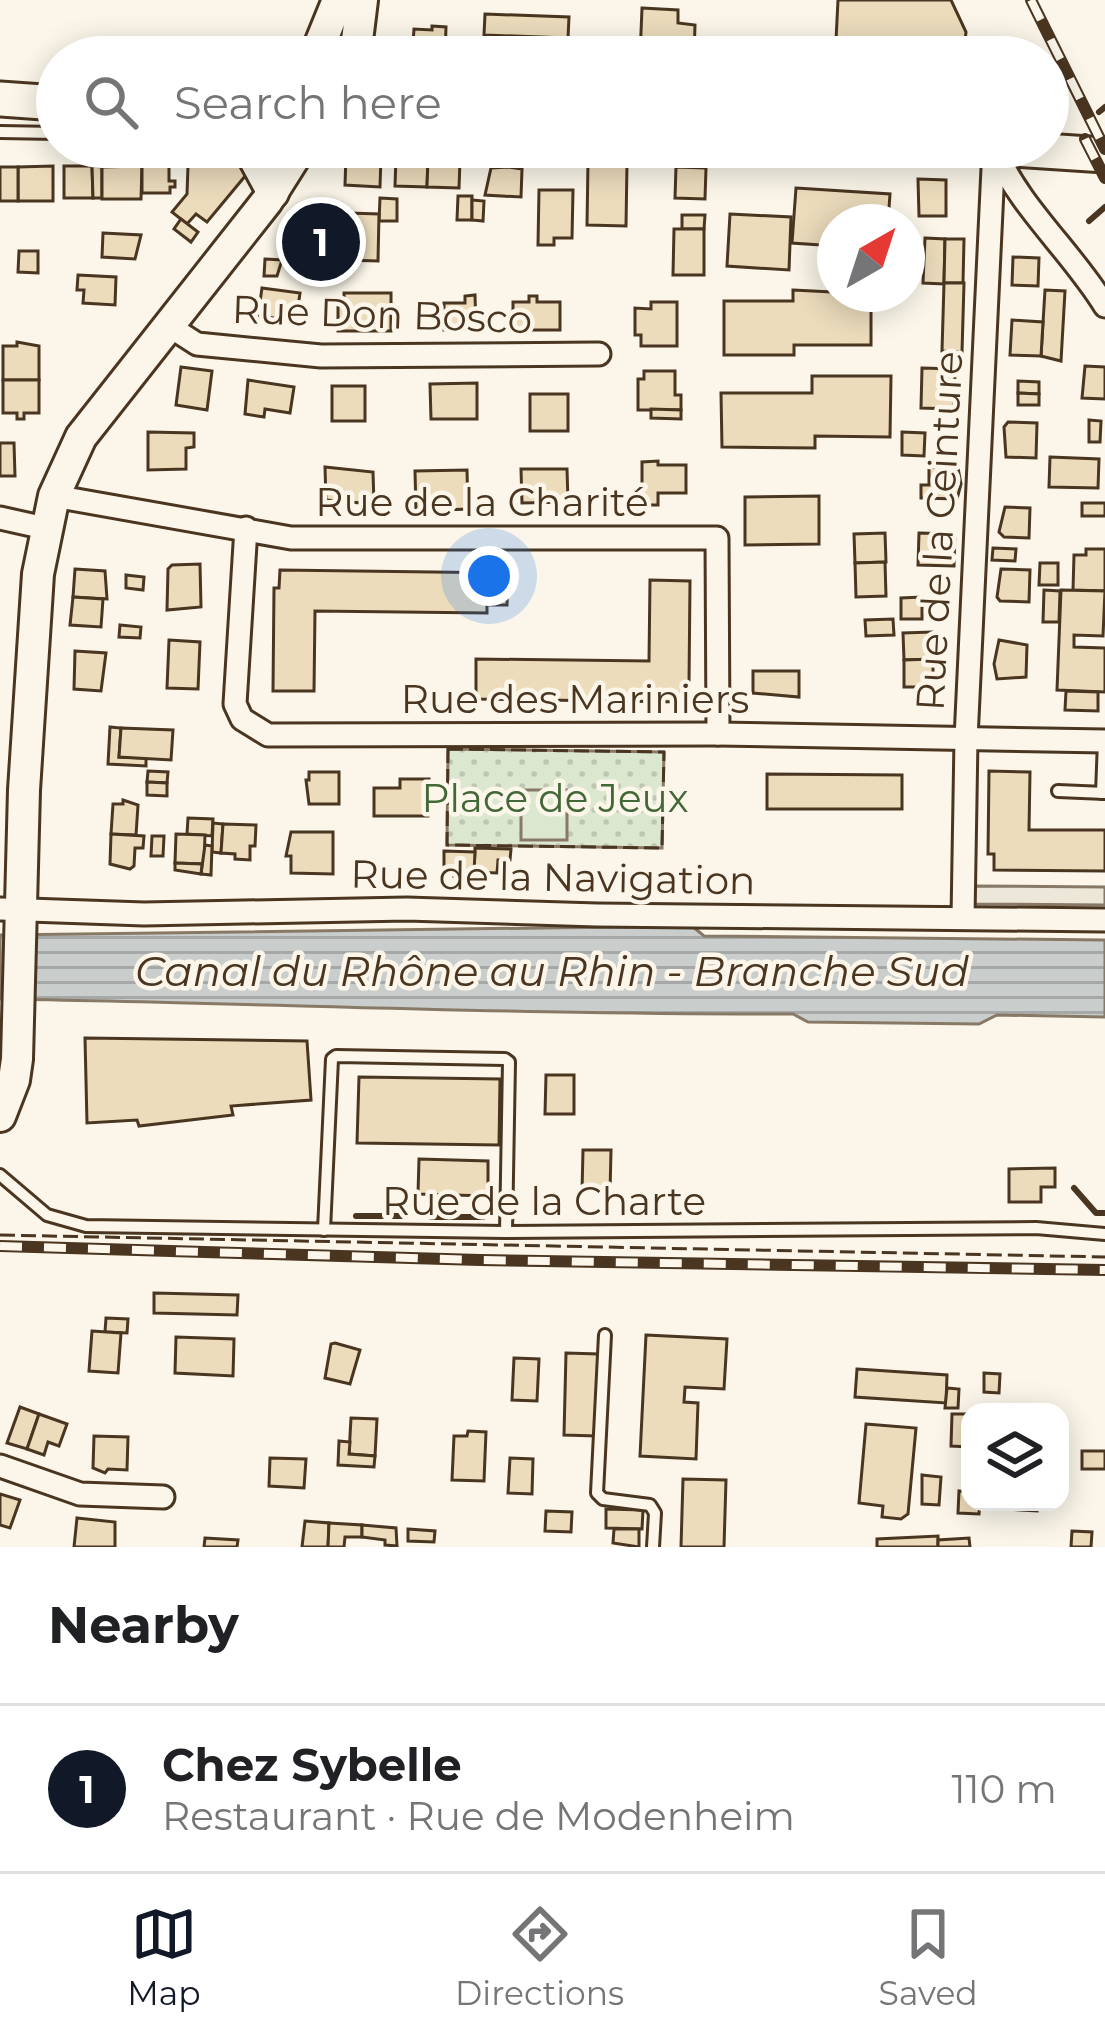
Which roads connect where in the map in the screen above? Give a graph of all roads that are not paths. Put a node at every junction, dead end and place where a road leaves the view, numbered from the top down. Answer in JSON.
{"nodes":[{"id":1,"x":338,"y":0,"type":"edge"},
{"id":2,"x":362,"y":0,"type":"edge"},
{"id":3,"x":328,"y":36,"type":"edge"},
{"id":4,"x":358,"y":36,"type":"edge"},
{"id":5,"x":0,"y":99,"type":"edge"},
{"id":6,"x":36,"y":102,"type":"edge"},
{"id":7,"x":0,"y":132,"type":"edge"},
{"id":8,"x":36,"y":133,"type":"edge"},
{"id":9,"x":1069,"y":152,"type":"edge"},
{"id":10,"x":1105,"y":155,"type":"edge"},
{"id":11,"x":259,"y":168,"type":"edge"},
{"id":12,"x":289,"y":168,"type":"edge"},
{"id":13,"x":993,"y":168,"type":"edge"},
{"id":14,"x":1003,"y":168,"type":"edge"},
{"id":15,"x":273,"y":193,"type":"junction"},
{"id":16,"x":1105,"y":306,"type":"edge"},
{"id":17,"x":169,"y":326,"type":"junction"},
{"id":18,"x":598,"y":354,"type":"dead end"},
{"id":19,"x":53,"y":496,"type":"junction"},
{"id":20,"x":0,"y":518,"type":"edge"},
{"id":21,"x":45,"y":528,"type":"junction"},
{"id":22,"x":246,"y":528,"type":"junction"},
{"id":23,"x":718,"y":734,"type":"junction"},
{"id":24,"x":966,"y":739,"type":"junction"},
{"id":25,"x":1105,"y":741,"type":"edge"},
{"id":26,"x":1058,"y":790,"type":"dead end"},
{"id":27,"x":1104,"y":793,"type":"edge"},
{"id":28,"x":13,"y":914,"type":"edge"},
{"id":29,"x":963,"y":918,"type":"junction"},
{"id":30,"x":1105,"y":920,"type":"edge"},
{"id":31,"x":0,"y":1116,"type":"edge"},
{"id":32,"x":0,"y":1175,"type":"edge"},
{"id":33,"x":324,"y":1230,"type":"junction"},
{"id":34,"x":506,"y":1232,"type":"junction"},
{"id":35,"x":1105,"y":1234,"type":"edge"},
{"id":36,"x":605,"y":1335,"type":"dead end"},
{"id":37,"x":0,"y":1466,"type":"edge"},
{"id":38,"x":163,"y":1497,"type":"dead end"},
{"id":39,"x":653,"y":1547,"type":"edge"}],
"edges":[{"from":1,"to":3,"type":"main road"},
{"from":2,"to":4,"type":"main road"},
{"from":5,"to":6,"type":"main road"},
{"from":7,"to":8,"type":"lane"},
{"from":9,"to":10,"type":"main road"},
{"from":11,"to":15,"type":"main road"},
{"from":12,"to":15,"type":"main road"},
{"from":13,"to":24,"type":"street","name":"Rue de la Ceinture"},
{"from":14,"to":16,"type":"street"},
{"from":15,"to":17,"type":"main road"},
{"from":17,"to":18,"type":"street","name":"Rue Don Bosco"},
{"from":17,"to":19,"type":"main road"},
{"from":19,"to":21,"type":"main road"},
{"from":19,"to":22,"type":"street","name":"Rue de la Charité"},
{"from":20,"to":21,"type":"street"},
{"from":21,"to":28,"type":"main road"},
{"from":22,"to":23,"type":"street","name":"Rue de la Charité"},
{"from":22,"to":23,"type":"street","name":"Rue des Mariniers"},
{"from":23,"to":24,"type":"street","name":"Rue des Mariniers"},
{"from":24,"to":25,"type":"street","name":"Rue des Mariniers"},
{"from":24,"to":29,"type":"street","name":"Rue de la Ceinture"},
{"from":25,"to":27,"type":"lane"},
{"from":26,"to":27,"type":"lane"},
{"from":28,"to":29,"type":"street","name":"Rue de la Navigation"},
{"from":28,"to":31,"type":"main road"},
{"from":29,"to":30,"type":"street","name":"Rue de la Navigation"},
{"from":32,"to":33,"type":"lane","name":"Rue de la Charte"},
{"from":33,"to":34,"type":"lane","name":"Rue de la Charte"},
{"from":33,"to":34,"type":"lane"},
{"from":34,"to":35,"type":"lane","name":"Rue de la Charte"},
{"from":36,"to":39,"type":"lane"},
{"from":37,"to":38,"type":"street"}]}
